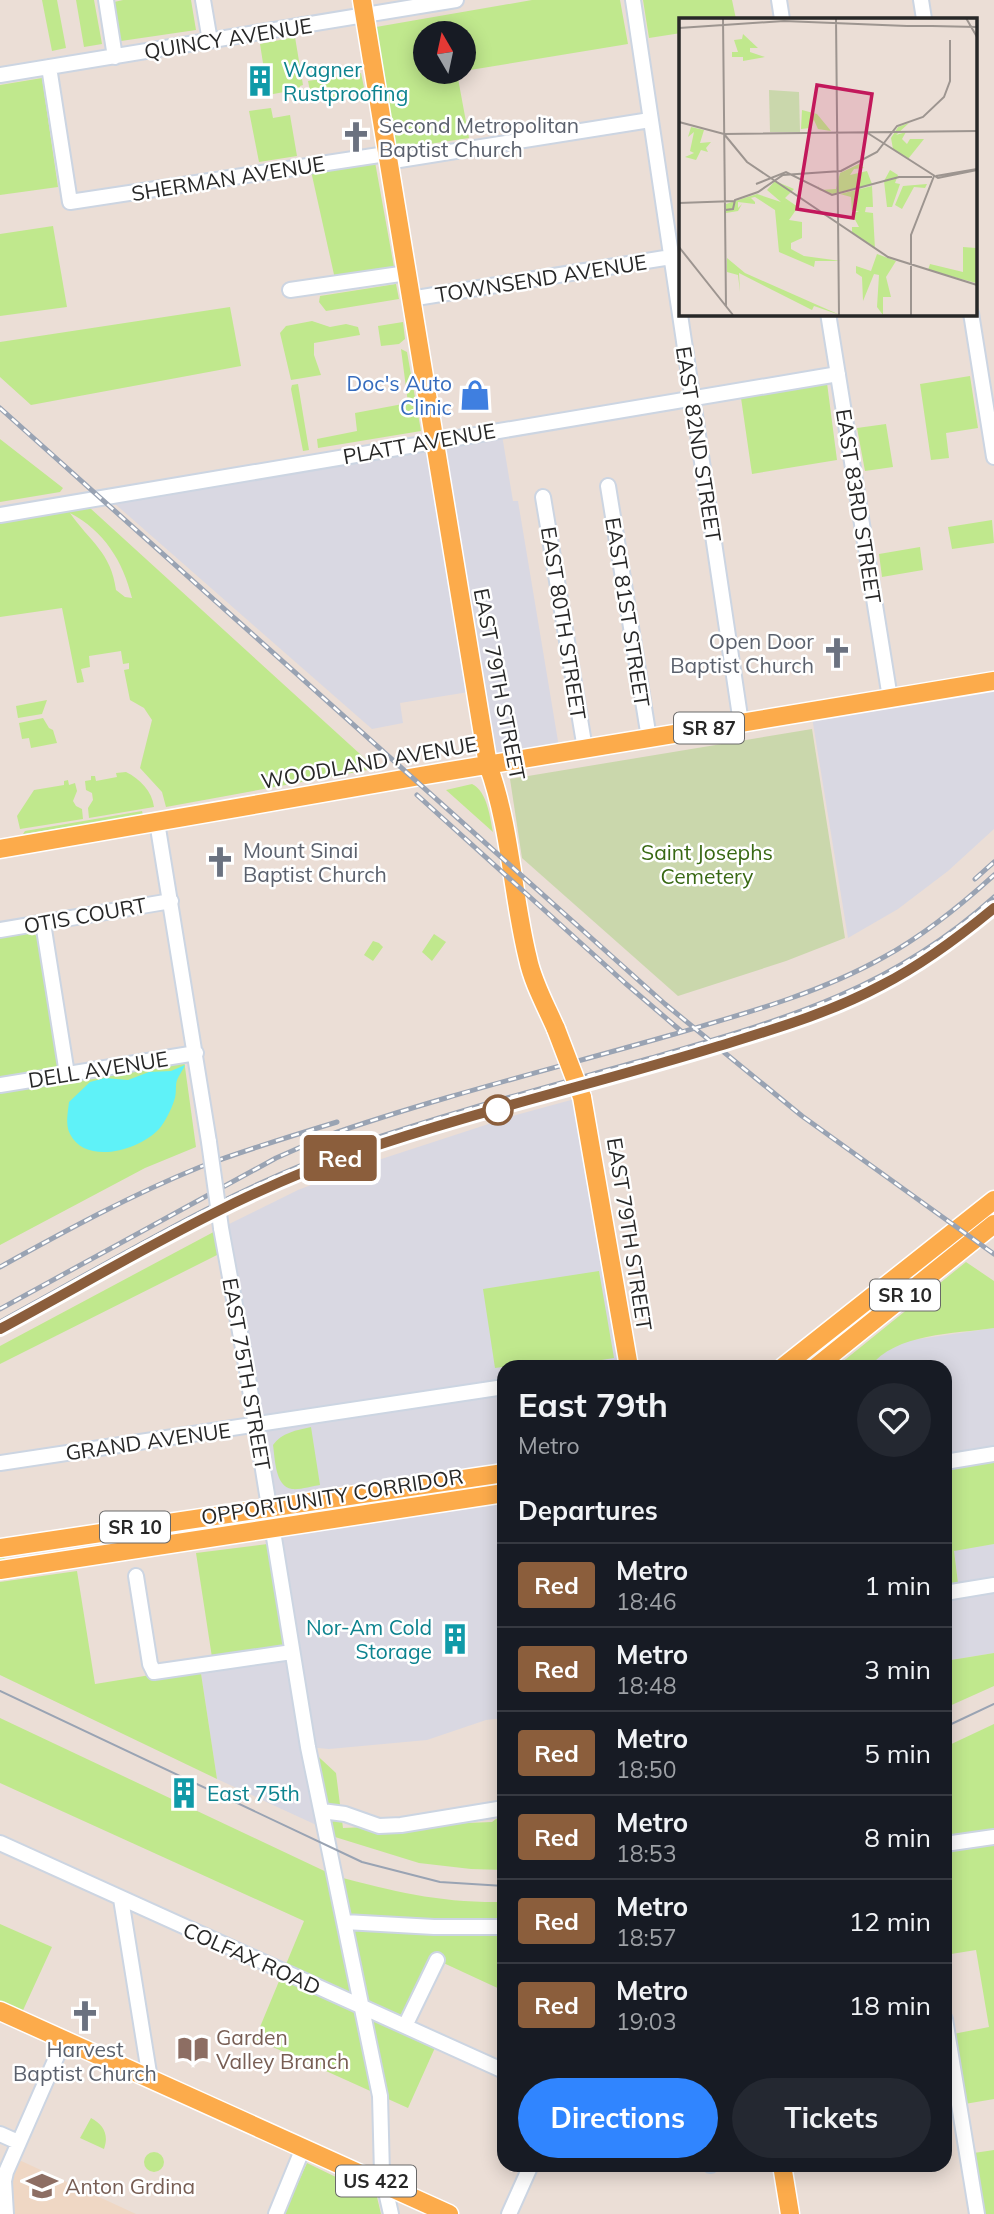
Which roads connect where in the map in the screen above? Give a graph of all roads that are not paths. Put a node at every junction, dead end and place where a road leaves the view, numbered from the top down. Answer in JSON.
{"nodes":[{"id":1,"x":106,"y":0,"type":"edge"},
{"id":2,"x":203,"y":0,"type":"edge"},
{"id":3,"x":456,"y":0,"type":"edge"},
{"id":4,"x":633,"y":0,"type":"edge"},
{"id":5,"x":779,"y":0,"type":"edge"},
{"id":6,"x":921,"y":0,"type":"edge"},
{"id":7,"x":363,"y":8,"type":"edge"},
{"id":8,"x":782,"y":18,"type":"edge"},
{"id":9,"x":925,"y":18,"type":"edge"},
{"id":10,"x":210,"y":41,"type":"junction"},
{"id":11,"x":115,"y":57,"type":"junction"},
{"id":12,"x":49,"y":67,"type":"junction"},
{"id":13,"x":0,"y":75,"type":"edge"},
{"id":14,"x":650,"y":120,"type":"junction"},
{"id":15,"x":386,"y":158,"type":"junction"},
{"id":16,"x":671,"y":257,"type":"junction"},
{"id":17,"x":407,"y":273,"type":"junction"},
{"id":18,"x":290,"y":290,"type":"dead end"},
{"id":19,"x":410,"y":299,"type":"junction"},
{"id":20,"x":679,"y":311,"type":"edge"},
{"id":21,"x":680,"y":315,"type":"edge"},
{"id":22,"x":828,"y":315,"type":"edge"},
{"id":23,"x":971,"y":315,"type":"edge"},
{"id":24,"x":838,"y":374,"type":"junction"},
{"id":25,"x":692,"y":398,"type":"junction"},
{"id":26,"x":434,"y":440,"type":"junction"},
{"id":27,"x":994,"y":457,"type":"edge"},
{"id":28,"x":608,"y":486,"type":"dead end"},
{"id":29,"x":543,"y":497,"type":"dead end"},
{"id":30,"x":0,"y":515,"type":"edge"},
{"id":31,"x":991,"y":684,"type":"edge"},
{"id":32,"x":890,"y":698,"type":"junction"},
{"id":33,"x":741,"y":723,"type":"junction"},
{"id":34,"x":649,"y":738,"type":"junction"},
{"id":35,"x":584,"y":749,"type":"junction"},
{"id":36,"x":488,"y":765,"type":"junction"},
{"id":37,"x":157,"y":822,"type":"junction"},
{"id":38,"x":0,"y":849,"type":"edge"},
{"id":39,"x":171,"y":901,"type":"junction"},
{"id":40,"x":43,"y":923,"type":"junction"},
{"id":41,"x":0,"y":930,"type":"edge"},
{"id":42,"x":196,"y":1053,"type":"junction"},
{"id":43,"x":67,"y":1074,"type":"junction"},
{"id":44,"x":0,"y":1085,"type":"edge"},
{"id":45,"x":994,"y":1200,"type":"edge"},
{"id":46,"x":994,"y":1224,"type":"edge"},
{"id":47,"x":628,"y":1360,"type":"edge"},
{"id":48,"x":792,"y":1360,"type":"edge"},
{"id":49,"x":825,"y":1360,"type":"edge"},
{"id":50,"x":497,"y":1388,"type":"edge"},
{"id":51,"x":256,"y":1425,"type":"junction"},
{"id":52,"x":994,"y":1454,"type":"edge"},
{"id":53,"x":952,"y":1461,"type":"edge"},
{"id":54,"x":0,"y":1463,"type":"edge"},
{"id":55,"x":497,"y":1474,"type":"edge"},
{"id":56,"x":497,"y":1494,"type":"edge"},
{"id":57,"x":270,"y":1509,"type":"junction"},
{"id":58,"x":272,"y":1528,"type":"junction"},
{"id":59,"x":0,"y":1548,"type":"edge"},
{"id":60,"x":0,"y":1570,"type":"edge"},
{"id":61,"x":136,"y":1576,"type":"dead end"},
{"id":62,"x":994,"y":1585,"type":"edge"},
{"id":63,"x":952,"y":1592,"type":"edge"},
{"id":64,"x":292,"y":1652,"type":"junction"},
{"id":65,"x":497,"y":1809,"type":"edge"},
{"id":66,"x":322,"y":1811,"type":"junction"},
{"id":67,"x":994,"y":1837,"type":"edge"},
{"id":68,"x":0,"y":1843,"type":"edge"},
{"id":69,"x":952,"y":1843,"type":"edge"},
{"id":70,"x":121,"y":1899,"type":"junction"},
{"id":71,"x":345,"y":1922,"type":"junction"},
{"id":72,"x":497,"y":1927,"type":"edge"},
{"id":73,"x":437,"y":1960,"type":"dead end"},
{"id":74,"x":363,"y":2008,"type":"junction"},
{"id":75,"x":0,"y":2011,"type":"edge"},
{"id":76,"x":405,"y":2026,"type":"junction"},
{"id":77,"x":64,"y":2040,"type":"junction"},
{"id":78,"x":952,"y":2062,"type":"edge"},
{"id":79,"x":497,"y":2068,"type":"edge"},
{"id":80,"x":150,"y":2079,"type":"junction"},
{"id":81,"x":0,"y":2134,"type":"edge"},
{"id":82,"x":18,"y":2142,"type":"junction"},
{"id":83,"x":303,"y":2148,"type":"junction"},
{"id":84,"x":528,"y":2172,"type":"edge"},
{"id":85,"x":783,"y":2172,"type":"edge"},
{"id":86,"x":384,"y":2184,"type":"junction"},
{"id":87,"x":6,"y":2214,"type":"edge"},
{"id":88,"x":276,"y":2214,"type":"edge"},
{"id":89,"x":391,"y":2214,"type":"edge"},
{"id":90,"x":449,"y":2214,"type":"edge"},
{"id":91,"x":509,"y":2214,"type":"edge"},
{"id":92,"x":790,"y":2214,"type":"edge"},
{"id":93,"x":977,"y":2214,"type":"edge"}],
"edges":[{"from":1,"to":11,"type":"street"},
{"from":2,"to":10,"type":"street"},
{"from":3,"to":7,"type":"street","name":"QUINCY AVENUE"},
{"from":4,"to":14,"type":"street","name":"EAST 82ND STREET"},
{"from":5,"to":8,"type":"street"},
{"from":6,"to":9,"type":"street"},
{"from":7,"to":10,"type":"street","name":"QUINCY AVENUE"},
{"from":7,"to":15,"type":"main road","name":"EAST 79TH STREET"},
{"from":10,"to":11,"type":"street","name":"QUINCY AVENUE"},
{"from":11,"to":12,"type":"street","name":"QUINCY AVENUE"},
{"from":12,"to":13,"type":"street","name":"QUINCY AVENUE"},
{"from":12,"to":15,"type":"street","name":"SHERMAN AVENUE"},
{"from":14,"to":15,"type":"street","name":"SHERMAN AVENUE"},
{"from":14,"to":16,"type":"street","name":"EAST 82ND STREET"},
{"from":15,"to":17,"type":"main road","name":"EAST 79TH STREET"},
{"from":16,"to":19,"type":"street","name":"TOWNSEND AVENUE"},
{"from":16,"to":20,"type":"street","name":"EAST 82ND STREET"},
{"from":17,"to":18,"type":"street"},
{"from":17,"to":19,"type":"main road","name":"EAST 79TH STREET"},
{"from":19,"to":26,"type":"main road","name":"EAST 79TH STREET"},
{"from":21,"to":25,"type":"street","name":"EAST 82ND STREET"},
{"from":22,"to":24,"type":"street","name":"EAST 83RD STREET"},
{"from":23,"to":27,"type":"street"},
{"from":24,"to":25,"type":"street","name":"PLATT AVENUE"},
{"from":24,"to":32,"type":"street","name":"EAST 83RD STREET"},
{"from":25,"to":26,"type":"street","name":"PLATT AVENUE"},
{"from":25,"to":33,"type":"street","name":"EAST 82ND STREET"},
{"from":26,"to":30,"type":"street","name":"PLATT AVENUE"},
{"from":26,"to":36,"type":"main road","name":"EAST 79TH STREET"},
{"from":28,"to":34,"type":"street","name":"EAST 81ST STREET"},
{"from":29,"to":35,"type":"street","name":"EAST 80TH STREET"},
{"from":31,"to":32,"type":"main road","name":"WOODLAND AVENUE","number":"SR 87"},
{"from":32,"to":33,"type":"main road","name":"WOODLAND AVENUE","number":"SR 87"},
{"from":33,"to":34,"type":"main road","name":"WOODLAND AVENUE","number":"SR 87"},
{"from":34,"to":35,"type":"main road","name":"WOODLAND AVENUE","number":"SR 87"},
{"from":35,"to":36,"type":"main road","name":"WOODLAND AVENUE","number":"SR 87"},
{"from":36,"to":37,"type":"main road","name":"WOODLAND AVENUE","number":"SR 87"},
{"from":36,"to":47,"type":"main road","name":"EAST 79TH STREET","bridge":true},
{"from":37,"to":38,"type":"main road","name":"WOODLAND AVENUE","number":"SR 87"},
{"from":37,"to":39,"type":"street","name":"EAST 75TH STREET"},
{"from":39,"to":40,"type":"street","name":"OTIS COURT"},
{"from":39,"to":42,"type":"street","name":"EAST 75TH STREET"},
{"from":40,"to":41,"type":"street","name":"OTIS COURT"},
{"from":40,"to":43,"type":"street"},
{"from":42,"to":43,"type":"street","name":"DELL AVENUE"},
{"from":42,"to":51,"type":"street","name":"EAST 75TH STREET","bridge":true},
{"from":43,"to":44,"type":"street","name":"DELL AVENUE"},
{"from":45,"to":48,"type":"main road","number":"SR 10"},
{"from":46,"to":49,"type":"main road","number":"SR 10"},
{"from":50,"to":51,"type":"street","name":"GRAND AVENUE"},
{"from":51,"to":54,"type":"street","name":"GRAND AVENUE"},
{"from":51,"to":57,"type":"street","name":"EAST 75TH STREET"},
{"from":52,"to":53,"type":"street"},
{"from":55,"to":57,"type":"main road","name":"OPPORTUNITY CORRIDOR","number":"SR 10"},
{"from":56,"to":58,"type":"main road","name":"OPPORTUNITY CORRIDOR","number":"SR 10"},
{"from":57,"to":58,"type":"street","name":"EAST 75TH STREET"},
{"from":57,"to":59,"type":"main road","name":"OPPORTUNITY CORRIDOR","number":"SR 10"},
{"from":58,"to":60,"type":"main road","name":"OPPORTUNITY CORRIDOR","number":"SR 10"},
{"from":58,"to":64,"type":"street","name":"EAST 75TH STREET"},
{"from":61,"to":64,"type":"street"},
{"from":62,"to":63,"type":"street"},
{"from":64,"to":66,"type":"street","name":"EAST 75TH STREET"},
{"from":65,"to":66,"type":"street"},
{"from":66,"to":71,"type":"street","name":"EAST 75TH STREET"},
{"from":67,"to":69,"type":"street"},
{"from":68,"to":70,"type":"street","name":"COLFAX ROAD"},
{"from":70,"to":74,"type":"street","name":"COLFAX ROAD"},
{"from":70,"to":80,"type":"street"},
{"from":71,"to":72,"type":"street"},
{"from":71,"to":74,"type":"street","name":"EAST 75TH STREET"},
{"from":73,"to":76,"type":"street"},
{"from":74,"to":76,"type":"street","name":"COLFAX ROAD"},
{"from":74,"to":86,"type":"street","name":"EAST 75TH STREET"},
{"from":75,"to":77,"type":"main road","number":"US 422"},
{"from":76,"to":79,"type":"street","name":"COLFAX ROAD"},
{"from":77,"to":80,"type":"main road","number":"US 422"},
{"from":77,"to":82,"type":"street"},
{"from":78,"to":93,"type":"street"},
{"from":80,"to":83,"type":"main road","number":"US 422"},
{"from":81,"to":82,"type":"street"},
{"from":82,"to":87,"type":"street"},
{"from":83,"to":86,"type":"main road","number":"US 422"},
{"from":83,"to":88,"type":"street"},
{"from":84,"to":91,"type":"street"},
{"from":85,"to":92,"type":"main road"},
{"from":86,"to":89,"type":"street","name":"EAST 75TH STREET"},
{"from":86,"to":90,"type":"main road","number":"US 422"}]}
